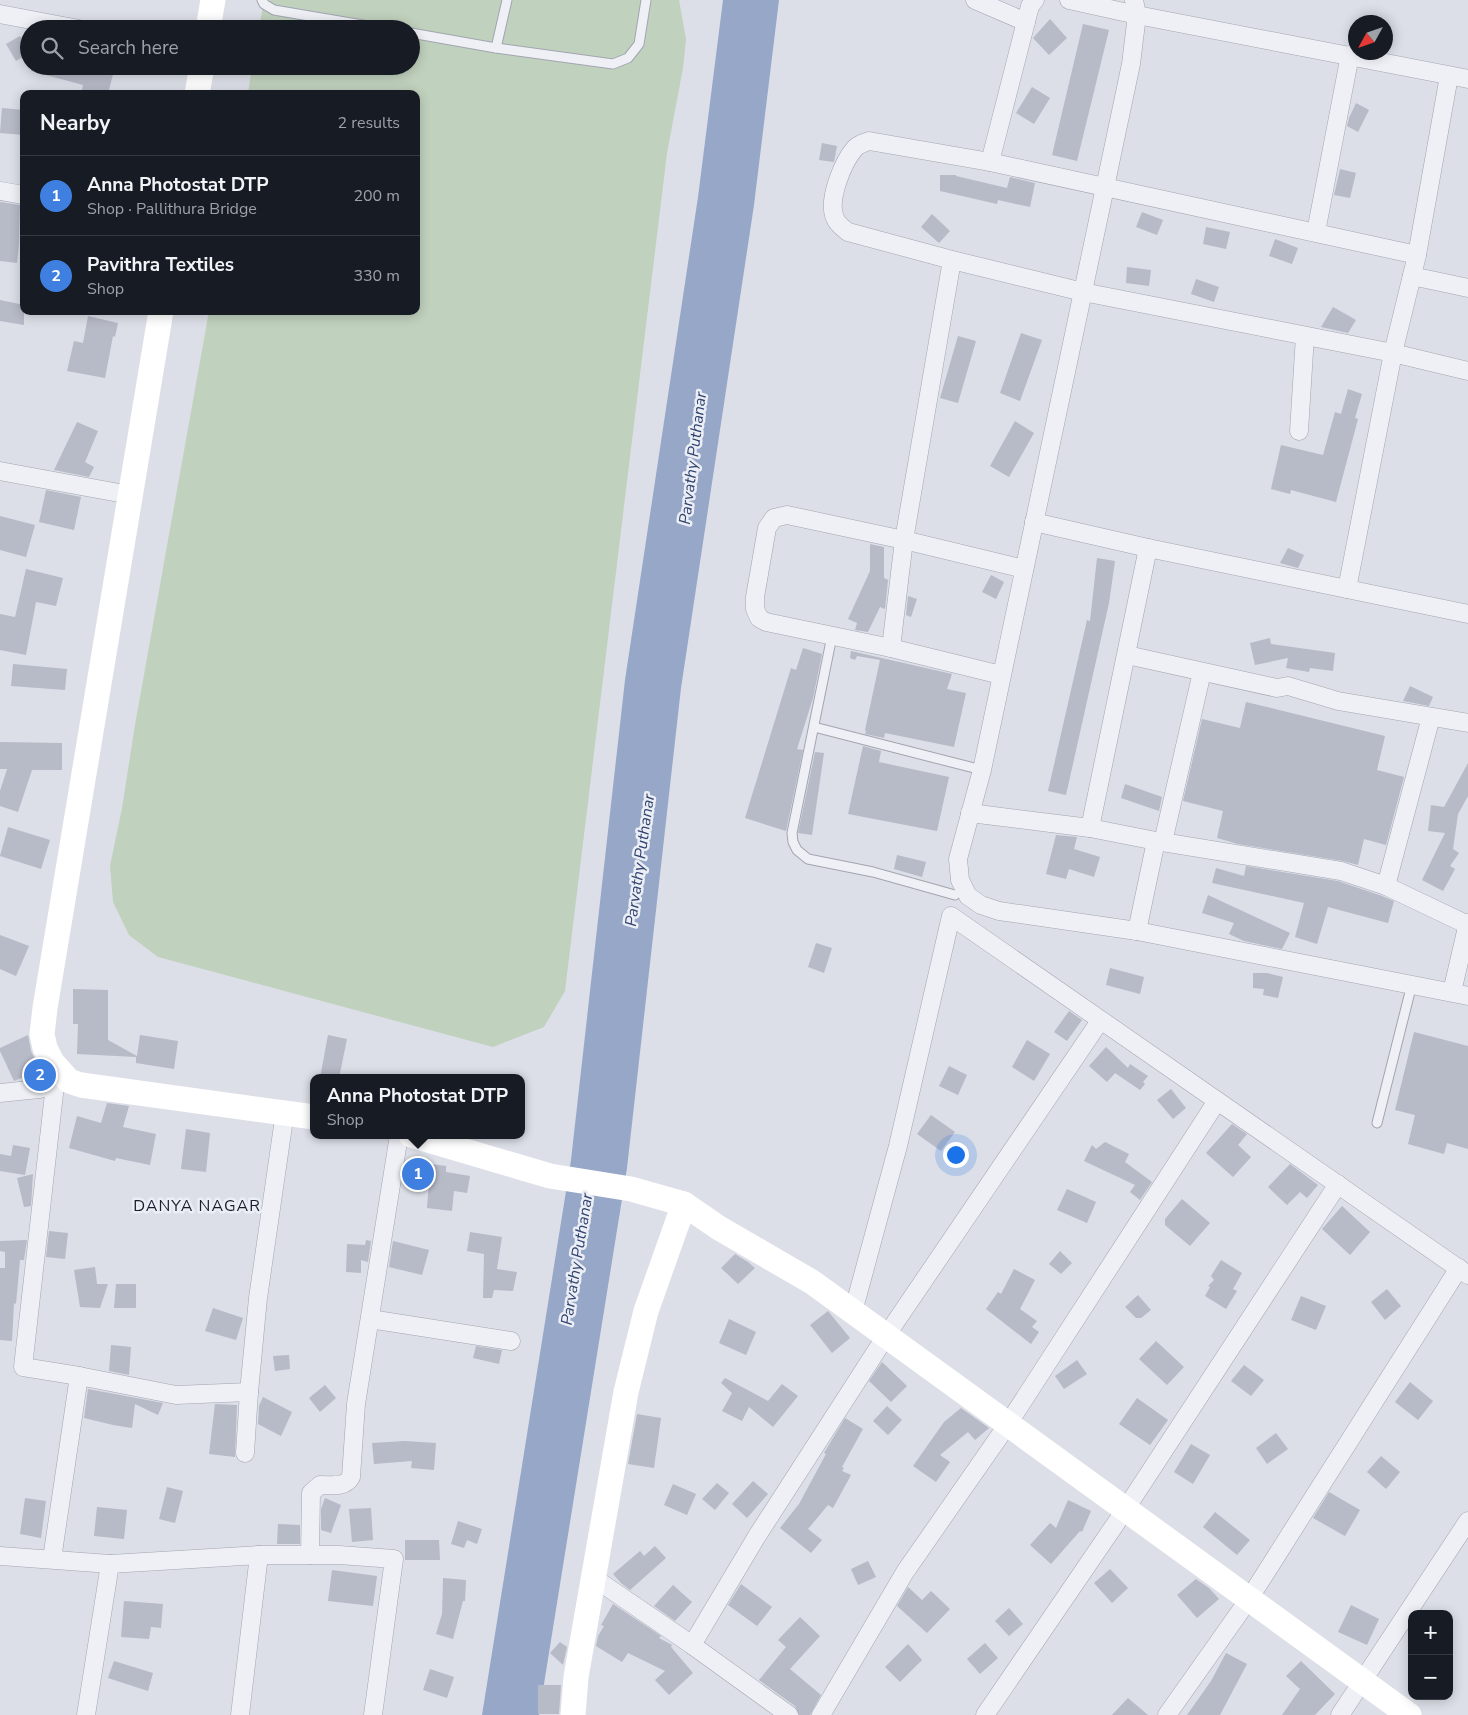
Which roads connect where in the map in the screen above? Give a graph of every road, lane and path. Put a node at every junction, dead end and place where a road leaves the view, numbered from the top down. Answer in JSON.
{"nodes":[{"id":1,"x":3,"y":0,"type":"edge"},
{"id":2,"x":213,"y":0,"type":"edge"},
{"id":3,"x":262,"y":0,"type":"edge"},
{"id":4,"x":507,"y":0,"type":"edge"},
{"id":5,"x":646,"y":0,"type":"edge"},
{"id":6,"x":975,"y":0,"type":"edge"},
{"id":7,"x":1036,"y":0,"type":"edge"},
{"id":8,"x":1069,"y":0,"type":"edge"},
{"id":9,"x":1136,"y":8,"type":"edge"},
{"id":10,"x":0,"y":10,"type":"edge"},
{"id":11,"x":0,"y":14,"type":"edge"},
{"id":12,"x":32,"y":20,"type":"edge"},
{"id":13,"x":210,"y":20,"type":"edge"},
{"id":14,"x":333,"y":20,"type":"edge"},
{"id":15,"x":1026,"y":22,"type":"junction"},
{"id":16,"x":420,"y":35,"type":"edge"},
{"id":17,"x":496,"y":48,"type":"junction"},
{"id":18,"x":1348,"y":55,"type":"edge"},
{"id":19,"x":1349,"y":60,"type":"edge"},
{"id":20,"x":1374,"y":60,"type":"edge"},
{"id":21,"x":200,"y":75,"type":"edge"},
{"id":22,"x":1449,"y":76,"type":"junction"},
{"id":23,"x":1468,"y":79,"type":"edge"},
{"id":24,"x":198,"y":90,"type":"edge"},
{"id":25,"x":990,"y":162,"type":"junction"},
{"id":26,"x":1105,"y":187,"type":"junction"},
{"id":27,"x":0,"y":191,"type":"edge"},
{"id":28,"x":20,"y":194,"type":"edge"},
{"id":29,"x":1316,"y":232,"type":"junction"},
{"id":30,"x":1417,"y":255,"type":"junction"},
{"id":31,"x":952,"y":260,"type":"junction"},
{"id":32,"x":1412,"y":276,"type":"junction"},
{"id":33,"x":1468,"y":288,"type":"edge"},
{"id":34,"x":1083,"y":292,"type":"junction"},
{"id":35,"x":160,"y":315,"type":"edge"},
{"id":36,"x":1305,"y":336,"type":"junction"},
{"id":37,"x":1394,"y":353,"type":"junction"},
{"id":38,"x":1468,"y":371,"type":"edge"},
{"id":39,"x":1299,"y":431,"type":"dead end"},
{"id":40,"x":0,"y":471,"type":"edge"},
{"id":41,"x":130,"y":495,"type":"junction"},
{"id":42,"x":1034,"y":522,"type":"junction"},
{"id":43,"x":904,"y":540,"type":"junction"},
{"id":44,"x":1148,"y":548,"type":"junction"},
{"id":45,"x":1024,"y":569,"type":"junction"},
{"id":46,"x":1347,"y":589,"type":"junction"},
{"id":47,"x":1468,"y":614,"type":"edge"},
{"id":48,"x":832,"y":636,"type":"junction"},
{"id":49,"x":891,"y":648,"type":"junction"},
{"id":50,"x":1127,"y":655,"type":"junction"},
{"id":51,"x":1202,"y":672,"type":"junction"},
{"id":52,"x":1001,"y":675,"type":"junction"},
{"id":53,"x":1431,"y":717,"type":"junction"},
{"id":54,"x":1468,"y":723,"type":"edge"},
{"id":55,"x":814,"y":727,"type":"junction"},
{"id":56,"x":982,"y":770,"type":"junction"},
{"id":57,"x":970,"y":813,"type":"junction"},
{"id":58,"x":1090,"y":828,"type":"junction"},
{"id":59,"x":1159,"y":842,"type":"junction"},
{"id":60,"x":1386,"y":886,"type":"junction"},
{"id":61,"x":957,"y":888,"type":"junction"},
{"id":62,"x":1468,"y":924,"type":"edge"},
{"id":63,"x":1137,"y":931,"type":"junction"},
{"id":64,"x":1412,"y":984,"type":"junction"},
{"id":65,"x":1460,"y":994,"type":"edge"},
{"id":66,"x":1100,"y":1021,"type":"junction"},
{"id":67,"x":62,"y":1083,"type":"junction"},
{"id":68,"x":0,"y":1093,"type":"edge"},
{"id":69,"x":1217,"y":1101,"type":"junction"},
{"id":70,"x":285,"y":1112,"type":"junction"},
{"id":71,"x":310,"y":1117,"type":"edge"},
{"id":72,"x":1377,"y":1124,"type":"dead end"},
{"id":73,"x":399,"y":1139,"type":"edge"},
{"id":74,"x":425,"y":1139,"type":"edge"},
{"id":75,"x":1338,"y":1184,"type":"junction"},
{"id":76,"x":684,"y":1204,"type":"junction"},
{"id":77,"x":1463,"y":1272,"type":"edge"},
{"id":78,"x":853,"y":1312,"type":"junction"},
{"id":79,"x":370,"y":1319,"type":"junction"},
{"id":80,"x":886,"y":1336,"type":"junction"},
{"id":81,"x":511,"y":1341,"type":"dead end"},
{"id":82,"x":79,"y":1376,"type":"junction"},
{"id":83,"x":249,"y":1392,"type":"junction"},
{"id":84,"x":1008,"y":1424,"type":"junction"},
{"id":85,"x":245,"y":1453,"type":"dead end"},
{"id":86,"x":1125,"y":1510,"type":"junction"},
{"id":87,"x":1468,"y":1521,"type":"edge"},
{"id":88,"x":259,"y":1555,"type":"junction"},
{"id":89,"x":310,"y":1555,"type":"junction"},
{"id":90,"x":0,"y":1556,"type":"edge"},
{"id":91,"x":52,"y":1559,"type":"junction"},
{"id":92,"x":110,"y":1564,"type":"junction"},
{"id":93,"x":594,"y":1578,"type":"junction"},
{"id":94,"x":1249,"y":1599,"type":"junction"},
{"id":95,"x":692,"y":1645,"type":"junction"},
{"id":96,"x":1362,"y":1681,"type":"junction"},
{"id":97,"x":578,"y":1712,"type":"edge"},
{"id":98,"x":86,"y":1715,"type":"edge"},
{"id":99,"x":240,"y":1715,"type":"edge"},
{"id":100,"x":373,"y":1715,"type":"edge"},
{"id":101,"x":789,"y":1715,"type":"edge"},
{"id":102,"x":821,"y":1715,"type":"edge"},
{"id":103,"x":985,"y":1715,"type":"edge"},
{"id":104,"x":1167,"y":1715,"type":"edge"},
{"id":105,"x":1340,"y":1715,"type":"edge"},
{"id":106,"x":1409,"y":1715,"type":"edge"}],
"edges":[{"from":1,"to":10,"type":"street"},
{"from":2,"to":13,"type":"main road"},
{"from":3,"to":14,"type":"lane"},
{"from":4,"to":17,"type":"lane"},
{"from":5,"to":17,"type":"lane"},
{"from":6,"to":15,"type":"street"},
{"from":7,"to":15,"type":"street"},
{"from":8,"to":9,"type":"street"},
{"from":9,"to":18,"type":"street"},
{"from":9,"to":26,"type":"street"},
{"from":11,"to":12,"type":"street"},
{"from":15,"to":25,"type":"street"},
{"from":16,"to":17,"type":"lane"},
{"from":19,"to":29,"type":"street"},
{"from":20,"to":22,"type":"street"},
{"from":21,"to":24,"type":"main road"},
{"from":22,"to":23,"type":"street"},
{"from":22,"to":30,"type":"street"},
{"from":25,"to":26,"type":"street"},
{"from":25,"to":31,"type":"street"},
{"from":26,"to":29,"type":"street"},
{"from":26,"to":34,"type":"street"},
{"from":27,"to":28,"type":"street"},
{"from":29,"to":30,"type":"street"},
{"from":30,"to":32,"type":"street"},
{"from":31,"to":34,"type":"street"},
{"from":31,"to":43,"type":"street"},
{"from":32,"to":33,"type":"street"},
{"from":32,"to":37,"type":"street"},
{"from":34,"to":36,"type":"street"},
{"from":34,"to":42,"type":"street"},
{"from":35,"to":41,"type":"main road"},
{"from":36,"to":37,"type":"street"},
{"from":36,"to":39,"type":"street"},
{"from":37,"to":38,"type":"street"},
{"from":37,"to":46,"type":"street"},
{"from":40,"to":41,"type":"street"},
{"from":41,"to":67,"type":"main road"},
{"from":42,"to":44,"type":"street"},
{"from":42,"to":45,"type":"street"},
{"from":43,"to":45,"type":"street"},
{"from":43,"to":48,"type":"street"},
{"from":43,"to":49,"type":"street"},
{"from":44,"to":46,"type":"street"},
{"from":44,"to":50,"type":"street"},
{"from":45,"to":52,"type":"street"},
{"from":46,"to":47,"type":"street"},
{"from":48,"to":49,"type":"street"},
{"from":48,"to":55,"type":"lane"},
{"from":49,"to":52,"type":"street"},
{"from":50,"to":51,"type":"street"},
{"from":50,"to":58,"type":"street"},
{"from":51,"to":53,"type":"street"},
{"from":51,"to":59,"type":"street"},
{"from":52,"to":56,"type":"street"},
{"from":53,"to":54,"type":"street"},
{"from":53,"to":60,"type":"street"},
{"from":55,"to":56,"type":"lane"},
{"from":55,"to":61,"type":"lane"},
{"from":56,"to":57,"type":"street"},
{"from":57,"to":58,"type":"street"},
{"from":57,"to":61,"type":"street"},
{"from":58,"to":59,"type":"street"},
{"from":59,"to":60,"type":"street"},
{"from":59,"to":63,"type":"street"},
{"from":60,"to":62,"type":"street"},
{"from":61,"to":63,"type":"street"},
{"from":62,"to":65,"type":"street"},
{"from":63,"to":64,"type":"street"},
{"from":64,"to":65,"type":"street"},
{"from":64,"to":72,"type":"lane"},
{"from":66,"to":69,"type":"street"},
{"from":66,"to":78,"type":"street"},
{"from":66,"to":80,"type":"street"},
{"from":67,"to":68,"type":"street"},
{"from":67,"to":70,"type":"main road"},
{"from":67,"to":82,"type":"street"},
{"from":69,"to":75,"type":"street"},
{"from":69,"to":84,"type":"street"},
{"from":70,"to":71,"type":"main road"},
{"from":70,"to":83,"type":"street"},
{"from":73,"to":79,"type":"street"},
{"from":74,"to":76,"type":"main road"},
{"from":75,"to":77,"type":"street"},
{"from":75,"to":86,"type":"street"},
{"from":76,"to":78,"type":"main road"},
{"from":76,"to":93,"type":"main road"},
{"from":77,"to":94,"type":"street"},
{"from":78,"to":80,"type":"main road"},
{"from":79,"to":81,"type":"street"},
{"from":79,"to":89,"type":"street"},
{"from":80,"to":84,"type":"main road"},
{"from":80,"to":95,"type":"street"},
{"from":82,"to":83,"type":"street"},
{"from":82,"to":91,"type":"street"},
{"from":83,"to":85,"type":"street"},
{"from":84,"to":86,"type":"main road"},
{"from":84,"to":102,"type":"street"},
{"from":86,"to":94,"type":"main road"},
{"from":86,"to":103,"type":"street"},
{"from":87,"to":96,"type":"street"},
{"from":88,"to":89,"type":"street"},
{"from":88,"to":92,"type":"street"},
{"from":88,"to":99,"type":"street"},
{"from":89,"to":100,"type":"street"},
{"from":90,"to":91,"type":"street"},
{"from":91,"to":92,"type":"street"},
{"from":92,"to":98,"type":"street"},
{"from":93,"to":95,"type":"street"},
{"from":93,"to":97,"type":"main road"},
{"from":94,"to":96,"type":"main road"},
{"from":94,"to":104,"type":"street"},
{"from":95,"to":101,"type":"street"},
{"from":96,"to":105,"type":"street"},
{"from":96,"to":106,"type":"main road"}]}
